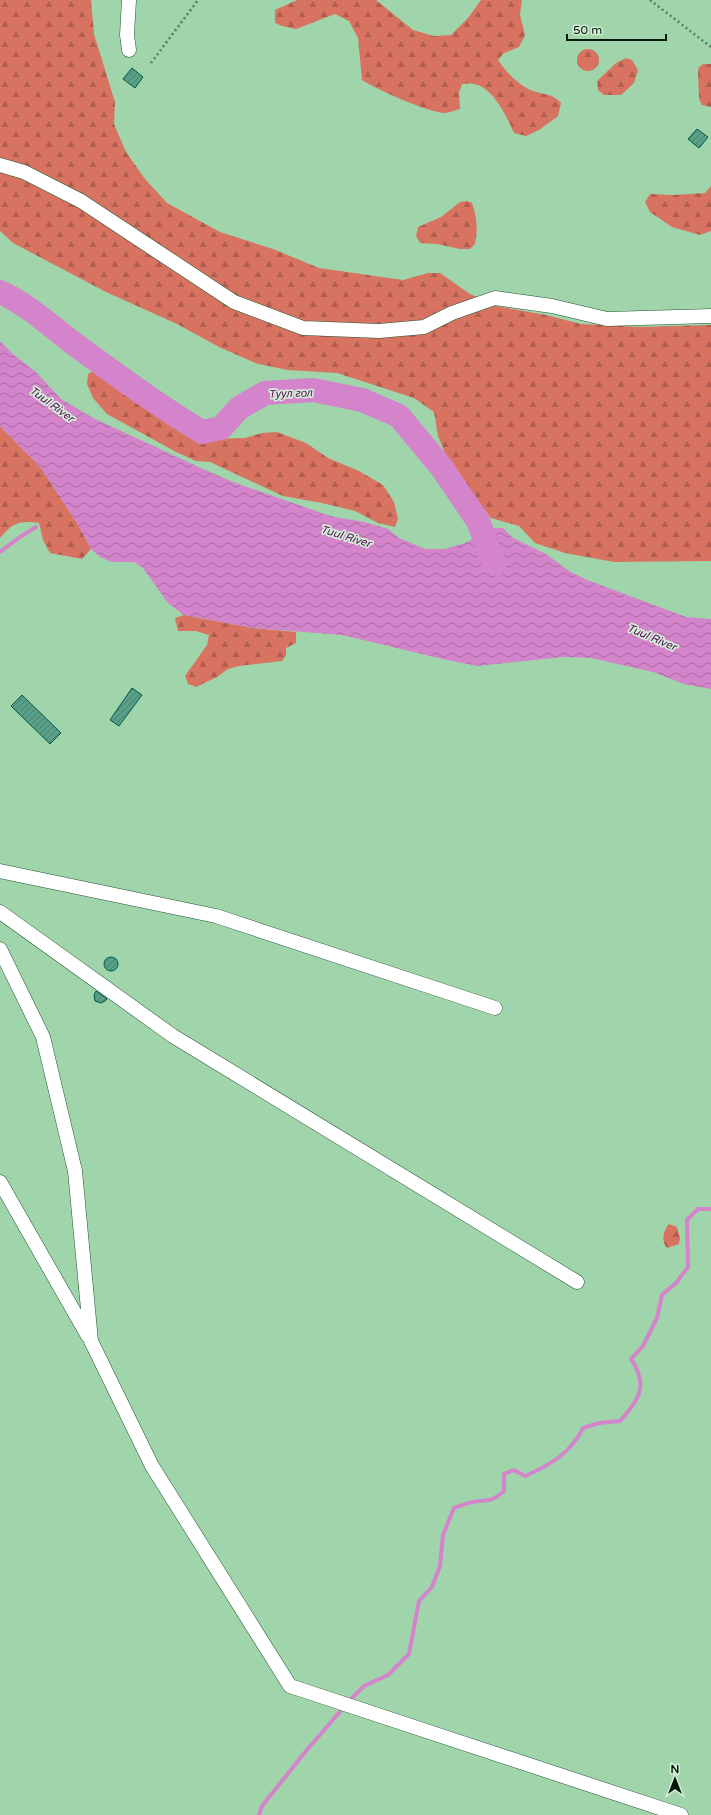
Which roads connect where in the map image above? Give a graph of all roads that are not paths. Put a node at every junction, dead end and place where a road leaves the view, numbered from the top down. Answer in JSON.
{"nodes":[{"id":1,"x":129,"y":0,"type":"edge"},
{"id":2,"x":129,"y":50,"type":"dead end"},
{"id":3,"x":0,"y":165,"type":"edge"},
{"id":4,"x":711,"y":316,"type":"edge"},
{"id":5,"x":0,"y":871,"type":"edge"},
{"id":6,"x":0,"y":912,"type":"edge"},
{"id":7,"x":0,"y":949,"type":"edge"},
{"id":8,"x":495,"y":1008,"type":"dead end"},
{"id":9,"x":0,"y":1182,"type":"edge"},
{"id":10,"x":577,"y":1282,"type":"dead end"},
{"id":11,"x":90,"y":1341,"type":"junction"},
{"id":12,"x":681,"y":1815,"type":"edge"}],
"edges":[{"from":1,"to":2,"type":"street"},
{"from":3,"to":4,"type":"street"},
{"from":5,"to":8,"type":"street"},
{"from":6,"to":10,"type":"street"},
{"from":7,"to":11,"type":"street"},
{"from":9,"to":11,"type":"street"},
{"from":11,"to":12,"type":"street"}]}
